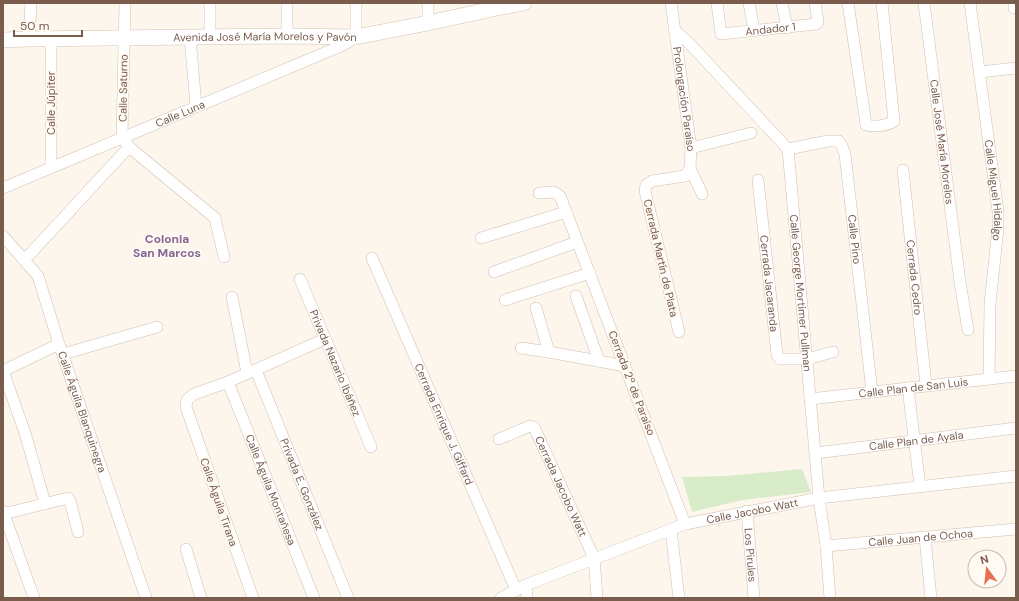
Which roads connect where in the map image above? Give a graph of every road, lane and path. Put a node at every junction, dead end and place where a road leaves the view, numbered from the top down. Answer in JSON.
{"nodes":[{"id":1,"x":31,"y":3,"type":"edge"},
{"id":2,"x":125,"y":3,"type":"edge"},
{"id":3,"x":210,"y":3,"type":"edge"},
{"id":4,"x":287,"y":3,"type":"edge"},
{"id":5,"x":356,"y":3,"type":"edge"},
{"id":6,"x":428,"y":3,"type":"edge"},
{"id":7,"x":524,"y":3,"type":"edge"},
{"id":8,"x":671,"y":3,"type":"edge"},
{"id":9,"x":717,"y":3,"type":"edge"},
{"id":10,"x":749,"y":3,"type":"edge"},
{"id":11,"x":782,"y":3,"type":"edge"},
{"id":12,"x":815,"y":3,"type":"edge"},
{"id":13,"x":848,"y":3,"type":"edge"},
{"id":14,"x":882,"y":3,"type":"edge"},
{"id":15,"x":924,"y":3,"type":"edge"},
{"id":16,"x":970,"y":3,"type":"edge"},
{"id":17,"x":498,"y":5,"type":"edge"},
{"id":18,"x":428,"y":24,"type":"junction"},
{"id":19,"x":786,"y":28,"type":"junction"},
{"id":20,"x":754,"y":30,"type":"junction"},
{"id":21,"x":675,"y":31,"type":"junction"},
{"id":22,"x":210,"y":36,"type":"junction"},
{"id":23,"x":286,"y":36,"type":"junction"},
{"id":24,"x":190,"y":37,"type":"junction"},
{"id":25,"x":356,"y":37,"type":"junction"},
{"id":26,"x":124,"y":38,"type":"junction"},
{"id":27,"x":29,"y":39,"type":"junction"},
{"id":28,"x":51,"y":39,"type":"junction"},
{"id":29,"x":3,"y":40,"type":"edge"},
{"id":30,"x":1016,"y":68,"type":"edge"},
{"id":31,"x":980,"y":72,"type":"junction"},
{"id":32,"x":196,"y":106,"type":"junction"},
{"id":33,"x":751,"y":133,"type":"dead end"},
{"id":34,"x":122,"y":137,"type":"junction"},
{"id":35,"x":129,"y":147,"type":"junction"},
{"id":36,"x":691,"y":148,"type":"junction"},
{"id":37,"x":788,"y":149,"type":"junction"},
{"id":38,"x":51,"y":167,"type":"junction"},
{"id":39,"x":690,"y":168,"type":"junction"},
{"id":40,"x":903,"y":170,"type":"dead end"},
{"id":41,"x":758,"y":180,"type":"dead end"},
{"id":42,"x":3,"y":188,"type":"edge"},
{"id":43,"x":539,"y":193,"type":"dead end"},
{"id":44,"x":702,"y":194,"type":"dead end"},
{"id":45,"x":566,"y":212,"type":"junction"},
{"id":46,"x":3,"y":236,"type":"edge"},
{"id":47,"x":481,"y":238,"type":"dead end"},
{"id":48,"x":577,"y":242,"type":"junction"},
{"id":49,"x":224,"y":257,"type":"dead end"},
{"id":50,"x":372,"y":258,"type":"dead end"},
{"id":51,"x":22,"y":259,"type":"junction"},
{"id":52,"x":494,"y":272,"type":"dead end"},
{"id":53,"x":590,"y":273,"type":"junction"},
{"id":54,"x":300,"y":279,"type":"dead end"},
{"id":55,"x":576,"y":296,"type":"dead end"},
{"id":56,"x":232,"y":297,"type":"dead end"},
{"id":57,"x":505,"y":300,"type":"dead end"},
{"id":58,"x":536,"y":308,"type":"dead end"},
{"id":59,"x":157,"y":327,"type":"dead end"},
{"id":60,"x":968,"y":330,"type":"dead end"},
{"id":61,"x":679,"y":332,"type":"dead end"},
{"id":62,"x":325,"y":338,"type":"junction"},
{"id":63,"x":521,"y":348,"type":"dead end"},
{"id":64,"x":61,"y":349,"type":"junction"},
{"id":65,"x":549,"y":352,"type":"junction"},
{"id":66,"x":833,"y":352,"type":"dead end"},
{"id":67,"x":807,"y":359,"type":"junction"},
{"id":68,"x":599,"y":361,"type":"junction"},
{"id":69,"x":626,"y":366,"type":"junction"},
{"id":70,"x":3,"y":371,"type":"edge"},
{"id":71,"x":252,"y":372,"type":"junction"},
{"id":72,"x":1016,"y":376,"type":"edge"},
{"id":73,"x":989,"y":379,"type":"junction"},
{"id":74,"x":228,"y":382,"type":"junction"},
{"id":75,"x":926,"y":385,"type":"junction"},
{"id":76,"x":908,"y":388,"type":"junction"},
{"id":77,"x":872,"y":392,"type":"junction"},
{"id":78,"x":810,"y":399,"type":"junction"},
{"id":79,"x":1016,"y":428,"type":"edge"},
{"id":80,"x":499,"y":439,"type":"dead end"},
{"id":81,"x":915,"y":441,"type":"junction"},
{"id":82,"x":370,"y":447,"type":"dead end"},
{"id":83,"x":816,"y":452,"type":"junction"},
{"id":84,"x":1016,"y":476,"type":"edge"},
{"id":85,"x":920,"y":486,"type":"junction"},
{"id":86,"x":819,"y":498,"type":"junction"},
{"id":87,"x":45,"y":503,"type":"junction"},
{"id":88,"x":747,"y":511,"type":"junction"},
{"id":89,"x":3,"y":513,"type":"edge"},
{"id":90,"x":685,"y":524,"type":"junction"},
{"id":91,"x":1016,"y":529,"type":"edge"},
{"id":92,"x":671,"y":530,"type":"junction"},
{"id":93,"x":78,"y":532,"type":"dead end"},
{"id":94,"x":924,"y":538,"type":"junction"},
{"id":95,"x":826,"y":546,"type":"junction"},
{"id":96,"x":186,"y":549,"type":"dead end"},
{"id":97,"x":594,"y":558,"type":"junction"},
{"id":98,"x":521,"y":587,"type":"junction"},
{"id":99,"x":34,"y":598,"type":"edge"},
{"id":100,"x":146,"y":598,"type":"edge"},
{"id":101,"x":201,"y":598,"type":"edge"},
{"id":102,"x":253,"y":598,"type":"edge"},
{"id":103,"x":314,"y":598,"type":"edge"},
{"id":104,"x":348,"y":598,"type":"edge"},
{"id":105,"x":501,"y":598,"type":"edge"},
{"id":106,"x":527,"y":598,"type":"edge"},
{"id":107,"x":597,"y":598,"type":"edge"},
{"id":108,"x":679,"y":598,"type":"edge"},
{"id":109,"x":754,"y":598,"type":"edge"},
{"id":110,"x":830,"y":598,"type":"edge"},
{"id":111,"x":931,"y":598,"type":"edge"}],
"edges":[{"from":1,"to":27,"type":"street"},
{"from":2,"to":26,"type":"street","name":"Calle Saturno"},
{"from":3,"to":22,"type":"street"},
{"from":4,"to":23,"type":"street"},
{"from":5,"to":25,"type":"street"},
{"from":6,"to":18,"type":"street"},
{"from":7,"to":17,"type":"street","name":"Avenida José María Morelos y Pavón"},
{"from":8,"to":21,"type":"street","name":"Prolongación Paraíso"},
{"from":9,"to":20,"type":"street","name":"Andador 1"},
{"from":10,"to":20,"type":"street"},
{"from":11,"to":19,"type":"street"},
{"from":12,"to":19,"type":"street","name":"Andador 1"},
{"from":13,"to":14,"type":"street"},
{"from":15,"to":60,"type":"street","name":"Calle José María Morelos"},
{"from":16,"to":31,"type":"street","name":"Calle Miguel Hidalgo"},
{"from":17,"to":18,"type":"street","name":"Avenida José María Morelos y Pavón"},
{"from":18,"to":25,"type":"street","name":"Avenida José María Morelos y Pavón"},
{"from":19,"to":20,"type":"street","name":"Andador 1"},
{"from":21,"to":36,"type":"street","name":"Prolongación Paraíso"},
{"from":21,"to":37,"type":"street"},
{"from":22,"to":23,"type":"street","name":"Avenida José María Morelos y Pavón"},
{"from":22,"to":24,"type":"street","name":"Avenida José María Morelos y Pavón"},
{"from":23,"to":25,"type":"street","name":"Avenida José María Morelos y Pavón"},
{"from":24,"to":26,"type":"street","name":"Avenida José María Morelos y Pavón"},
{"from":24,"to":32,"type":"street"},
{"from":25,"to":32,"type":"street","name":"Calle Luna"},
{"from":26,"to":28,"type":"street","name":"Avenida José María Morelos y Pavón"},
{"from":26,"to":34,"type":"street","name":"Calle Saturno"},
{"from":27,"to":28,"type":"street","name":"Avenida José María Morelos y Pavón"},
{"from":27,"to":29,"type":"street","name":"Avenida José María Morelos y Pavón"},
{"from":28,"to":38,"type":"street","name":"Calle Júpiter"},
{"from":30,"to":31,"type":"street"},
{"from":31,"to":73,"type":"street","name":"Calle Miguel Hidalgo"},
{"from":32,"to":34,"type":"street","name":"Calle Luna"},
{"from":33,"to":36,"type":"street"},
{"from":34,"to":35,"type":"street"},
{"from":34,"to":38,"type":"street","name":"Calle Luna"},
{"from":35,"to":49,"type":"street"},
{"from":35,"to":51,"type":"street"},
{"from":36,"to":39,"type":"street","name":"Prolongación Paraíso"},
{"from":37,"to":67,"type":"street","name":"Calle George Mortimer Pullman"},
{"from":37,"to":77,"type":"street","name":"Calle Pino"},
{"from":38,"to":42,"type":"street","name":"Calle Luna"},
{"from":39,"to":44,"type":"street","name":"Prolongación Paraíso"},
{"from":39,"to":61,"type":"street","name":"Cerrada Martín de Plata"},
{"from":40,"to":75,"type":"street","name":"Cerrada Cedro"},
{"from":41,"to":67,"type":"street","name":"Cerrada Jacaranda"},
{"from":43,"to":45,"type":"street","name":"Cerrada 2ª de Paraíso"},
{"from":45,"to":47,"type":"street"},
{"from":45,"to":48,"type":"street","name":"Cerrada 2ª de Paraíso"},
{"from":46,"to":51,"type":"street","name":"Calle Águila Blanquinegra"},
{"from":48,"to":52,"type":"street"},
{"from":48,"to":53,"type":"street","name":"Cerrada 2ª de Paraíso"},
{"from":50,"to":98,"type":"street","name":"Cerrada Enrique J. Giffard"},
{"from":51,"to":64,"type":"street","name":"Calle Águila Blanquinegra"},
{"from":53,"to":57,"type":"street"},
{"from":53,"to":69,"type":"street","name":"Cerrada 2ª de Paraíso"},
{"from":54,"to":62,"type":"street","name":"Privada Nazario Ibáñez"},
{"from":55,"to":68,"type":"street"},
{"from":56,"to":71,"type":"street","name":"Privada E. González"},
{"from":58,"to":65,"type":"street"},
{"from":59,"to":64,"type":"street"},
{"from":62,"to":71,"type":"street"},
{"from":62,"to":82,"type":"street","name":"Privada Nazario Ibáñez"},
{"from":63,"to":65,"type":"street"},
{"from":64,"to":70,"type":"street"},
{"from":64,"to":100,"type":"street","name":"Calle Águila Blanquinegra"},
{"from":65,"to":68,"type":"street"},
{"from":66,"to":67,"type":"street"},
{"from":67,"to":78,"type":"street","name":"Calle George Mortimer Pullman"},
{"from":68,"to":69,"type":"street"},
{"from":69,"to":90,"type":"street","name":"Cerrada 2ª de Paraíso"},
{"from":70,"to":87,"type":"street"},
{"from":71,"to":74,"type":"street"},
{"from":71,"to":104,"type":"street","name":"Privada E. González"},
{"from":72,"to":73,"type":"street","name":"Calle Plan de San Luis"},
{"from":73,"to":75,"type":"street","name":"Calle Plan de San Luis"},
{"from":74,"to":102,"type":"street","name":"Calle Águila Tirana"},
{"from":74,"to":103,"type":"street","name":"Calle Águila Montañesa"},
{"from":75,"to":76,"type":"street","name":"Calle Plan de San Luis"},
{"from":76,"to":77,"type":"street","name":"Calle Plan de San Luis"},
{"from":76,"to":81,"type":"street"},
{"from":77,"to":78,"type":"street","name":"Calle Plan de San Luis"},
{"from":78,"to":83,"type":"street","name":"Calle George Mortimer Pullman"},
{"from":79,"to":81,"type":"street","name":"Calle Plan de Ayala"},
{"from":80,"to":97,"type":"street","name":"Cerrada Jacobo Watt"},
{"from":81,"to":83,"type":"street","name":"Calle Plan de Ayala"},
{"from":81,"to":85,"type":"street"},
{"from":83,"to":86,"type":"street","name":"Calle George Mortimer Pullman"},
{"from":84,"to":85,"type":"street","name":"Calle Jacobo Watt"},
{"from":85,"to":86,"type":"street","name":"Calle Jacobo Watt"},
{"from":86,"to":88,"type":"street","name":"Calle Jacobo Watt"},
{"from":86,"to":95,"type":"street","name":"Calle George Mortimer Pullman"},
{"from":87,"to":89,"type":"street"},
{"from":87,"to":93,"type":"street"},
{"from":88,"to":90,"type":"street","name":"Calle Jacobo Watt"},
{"from":88,"to":109,"type":"street","name":"Los Pirules"},
{"from":89,"to":99,"type":"street"},
{"from":90,"to":92,"type":"street","name":"Calle Jacobo Watt"},
{"from":91,"to":94,"type":"street","name":"Calle Juan de Ochoa"},
{"from":92,"to":97,"type":"street","name":"Calle Jacobo Watt"},
{"from":92,"to":108,"type":"street"},
{"from":94,"to":95,"type":"street","name":"Calle Juan de Ochoa"},
{"from":94,"to":111,"type":"street"},
{"from":95,"to":110,"type":"street","name":"Calle George Mortimer Pullman"},
{"from":96,"to":101,"type":"street"},
{"from":97,"to":98,"type":"street","name":"Calle Jacobo Watt"},
{"from":97,"to":107,"type":"street"},
{"from":98,"to":105,"type":"street","name":"Calle Jacobo Watt"},
{"from":98,"to":106,"type":"street","name":"Cerrada Enrique J. Giffard"}]}
